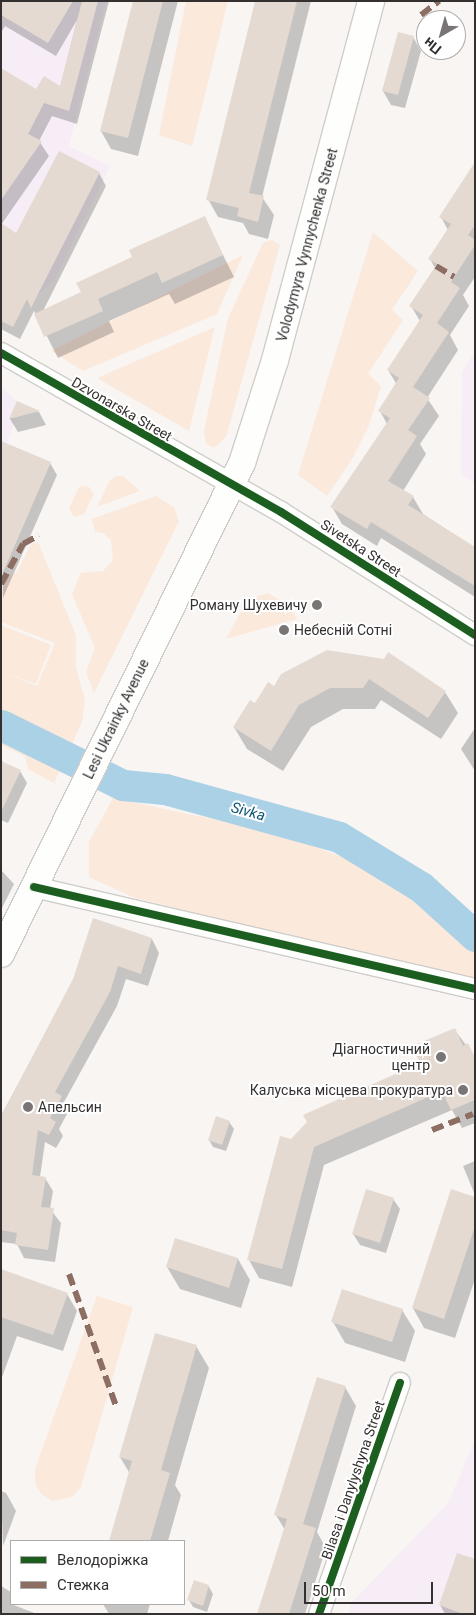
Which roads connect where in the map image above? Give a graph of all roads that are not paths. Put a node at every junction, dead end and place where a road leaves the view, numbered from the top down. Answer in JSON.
{"nodes":[{"id":1,"x":371,"y":1,"type":"edge"},
{"id":2,"x":1,"y":352,"type":"edge"},
{"id":3,"x":232,"y":484,"type":"junction"},
{"id":4,"x":475,"y":635,"type":"edge"},
{"id":5,"x":34,"y":887,"type":"junction"},
{"id":6,"x":1,"y":954,"type":"edge"},
{"id":7,"x":475,"y":989,"type":"edge"},
{"id":8,"x":400,"y":1383,"type":"dead end"},
{"id":9,"x":319,"y":1614,"type":"edge"}],
"edges":[{"from":1,"to":3,"type":"main road","name":"Volodymyra Vynnychenka Street"},
{"from":2,"to":3,"type":"street","name":"Dzvonarska Street"},
{"from":3,"to":4,"type":"street","name":"Sivetska Street"},
{"from":3,"to":5,"type":"main road","name":"Lesi Ukrainky Avenue"},
{"from":5,"to":6,"type":"main road","name":"Lesi Ukrainky Avenue"},
{"from":5,"to":7,"type":"street"},
{"from":8,"to":9,"type":"street","name":"Bilasa i Danylyshyna Street"}]}
